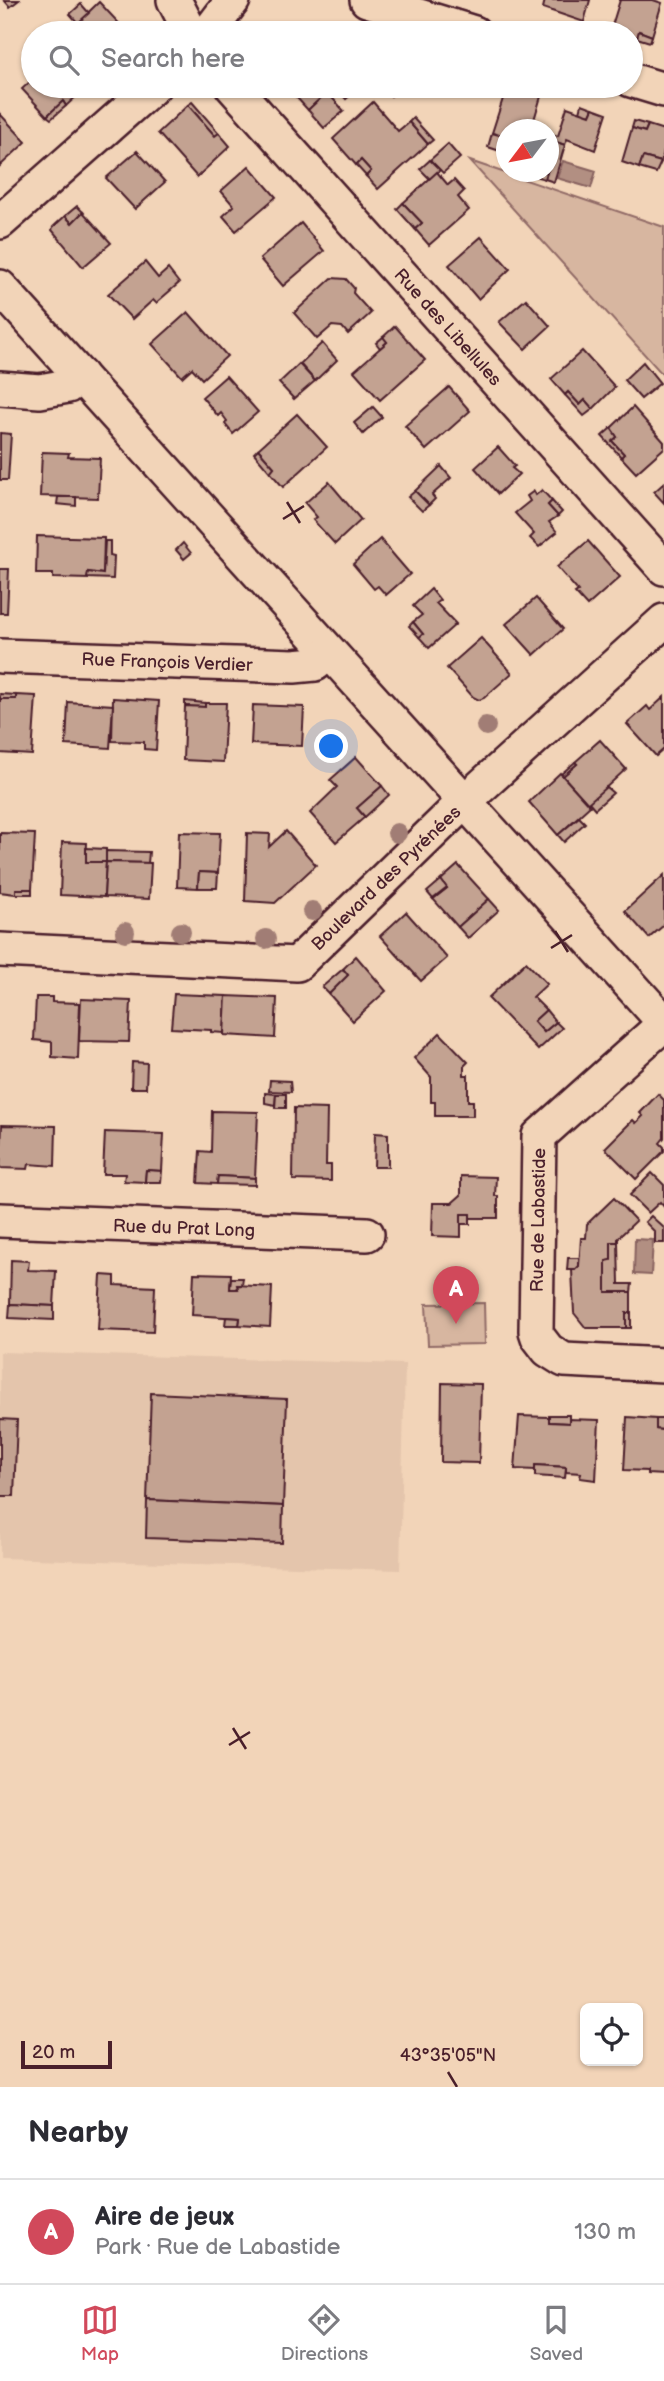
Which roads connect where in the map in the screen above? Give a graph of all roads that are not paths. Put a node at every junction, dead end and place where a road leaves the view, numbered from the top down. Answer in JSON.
{"nodes":[{"id":1,"x":174,"y":0,"type":"edge"},
{"id":2,"x":233,"y":0,"type":"edge"},
{"id":3,"x":367,"y":0,"type":"edge"},
{"id":4,"x":185,"y":21,"type":"edge"},
{"id":5,"x":217,"y":21,"type":"edge"},
{"id":6,"x":435,"y":21,"type":"edge"},
{"id":7,"x":643,"y":84,"type":"edge"},
{"id":8,"x":664,"y":90,"type":"edge"},
{"id":9,"x":140,"y":98,"type":"edge"},
{"id":10,"x":243,"y":98,"type":"edge"},
{"id":11,"x":0,"y":222,"type":"edge"},
{"id":12,"x":0,"y":287,"type":"edge"},
{"id":13,"x":80,"y":375,"type":"junction"},
{"id":14,"x":0,"y":388,"type":"edge"},
{"id":15,"x":664,"y":569,"type":"edge"},
{"id":16,"x":664,"y":621,"type":"edge"},
{"id":17,"x":330,"y":652,"type":"junction"},
{"id":18,"x":0,"y":656,"type":"edge"},
{"id":19,"x":465,"y":801,"type":"junction"},
{"id":20,"x":0,"y":950,"type":"edge"},
{"id":21,"x":664,"y":1023,"type":"edge"},
{"id":22,"x":0,"y":1220,"type":"edge"},
{"id":23,"x":368,"y":1234,"type":"dead end"},
{"id":24,"x":664,"y":1365,"type":"edge"}],
"edges":[{"from":1,"to":4,"type":"street"},
{"from":2,"to":5,"type":"street"},
{"from":3,"to":6,"type":"street"},
{"from":7,"to":8,"type":"street"},
{"from":9,"to":11,"type":"street"},
{"from":10,"to":15,"type":"street","name":"Rue des Libellules"},
{"from":12,"to":13,"type":"street"},
{"from":13,"to":14,"type":"street"},
{"from":13,"to":17,"type":"street"},
{"from":16,"to":19,"type":"street","name":"Boulevard des Pyrénées"},
{"from":17,"to":18,"type":"street","name":"Rue François Verdier"},
{"from":17,"to":19,"type":"street"},
{"from":19,"to":20,"type":"street","name":"Boulevard des Pyrénées"},
{"from":19,"to":21,"type":"street"},
{"from":21,"to":24,"type":"street","name":"Rue de Labastide"},
{"from":22,"to":23,"type":"street","name":"Rue du Prat Long"}]}
